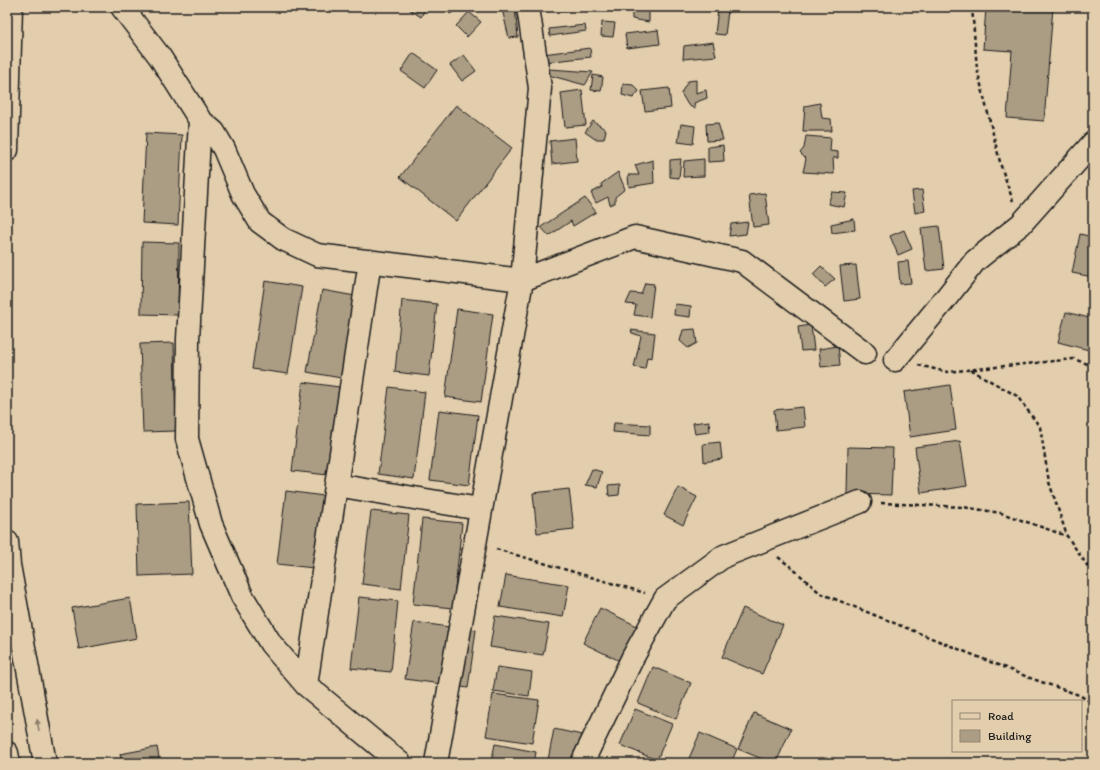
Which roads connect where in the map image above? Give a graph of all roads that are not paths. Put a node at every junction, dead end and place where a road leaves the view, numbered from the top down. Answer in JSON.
{"nodes":[{"id":1,"x":10,"y":7,"type":"edge"},
{"id":2,"x":122,"y":7,"type":"edge"},
{"id":3,"x":528,"y":7,"type":"edge"},
{"id":4,"x":200,"y":120,"type":"junction"},
{"id":5,"x":1093,"y":143,"type":"edge"},
{"id":6,"x":7,"y":150,"type":"edge"},
{"id":7,"x":370,"y":262,"type":"junction"},
{"id":8,"x":522,"y":280,"type":"junction"},
{"id":9,"x":865,"y":353,"type":"dead end"},
{"id":10,"x":895,"y":360,"type":"road end"},
{"id":11,"x":336,"y":484,"type":"junction"},
{"id":12,"x":860,"y":502,"type":"road end"},
{"id":13,"x":480,"y":509,"type":"junction"},
{"id":14,"x":7,"y":542,"type":"edge"},
{"id":15,"x":306,"y":685,"type":"junction"},
{"id":16,"x":7,"y":753,"type":"edge"},
{"id":17,"x":589,"y":761,"type":"edge"},
{"id":18,"x":9,"y":763,"type":"edge"},
{"id":19,"x":45,"y":763,"type":"edge"},
{"id":20,"x":400,"y":763,"type":"edge"},
{"id":21,"x":436,"y":763,"type":"edge"}],
"edges":[{"from":1,"to":6,"type":"street"},
{"from":2,"to":4,"type":"street"},
{"from":3,"to":8,"type":"street"},
{"from":4,"to":7,"type":"street"},
{"from":4,"to":15,"type":"street"},
{"from":5,"to":10,"type":"street"},
{"from":7,"to":8,"type":"street"},
{"from":7,"to":11,"type":"street"},
{"from":8,"to":9,"type":"street"},
{"from":8,"to":13,"type":"street"},
{"from":11,"to":13,"type":"street"},
{"from":11,"to":15,"type":"street"},
{"from":12,"to":17,"type":"street"},
{"from":13,"to":21,"type":"street"},
{"from":19,"to":14,"type":"street","one_way":true},
{"from":15,"to":20,"type":"street"},
{"from":16,"to":18,"type":"street"}]}
